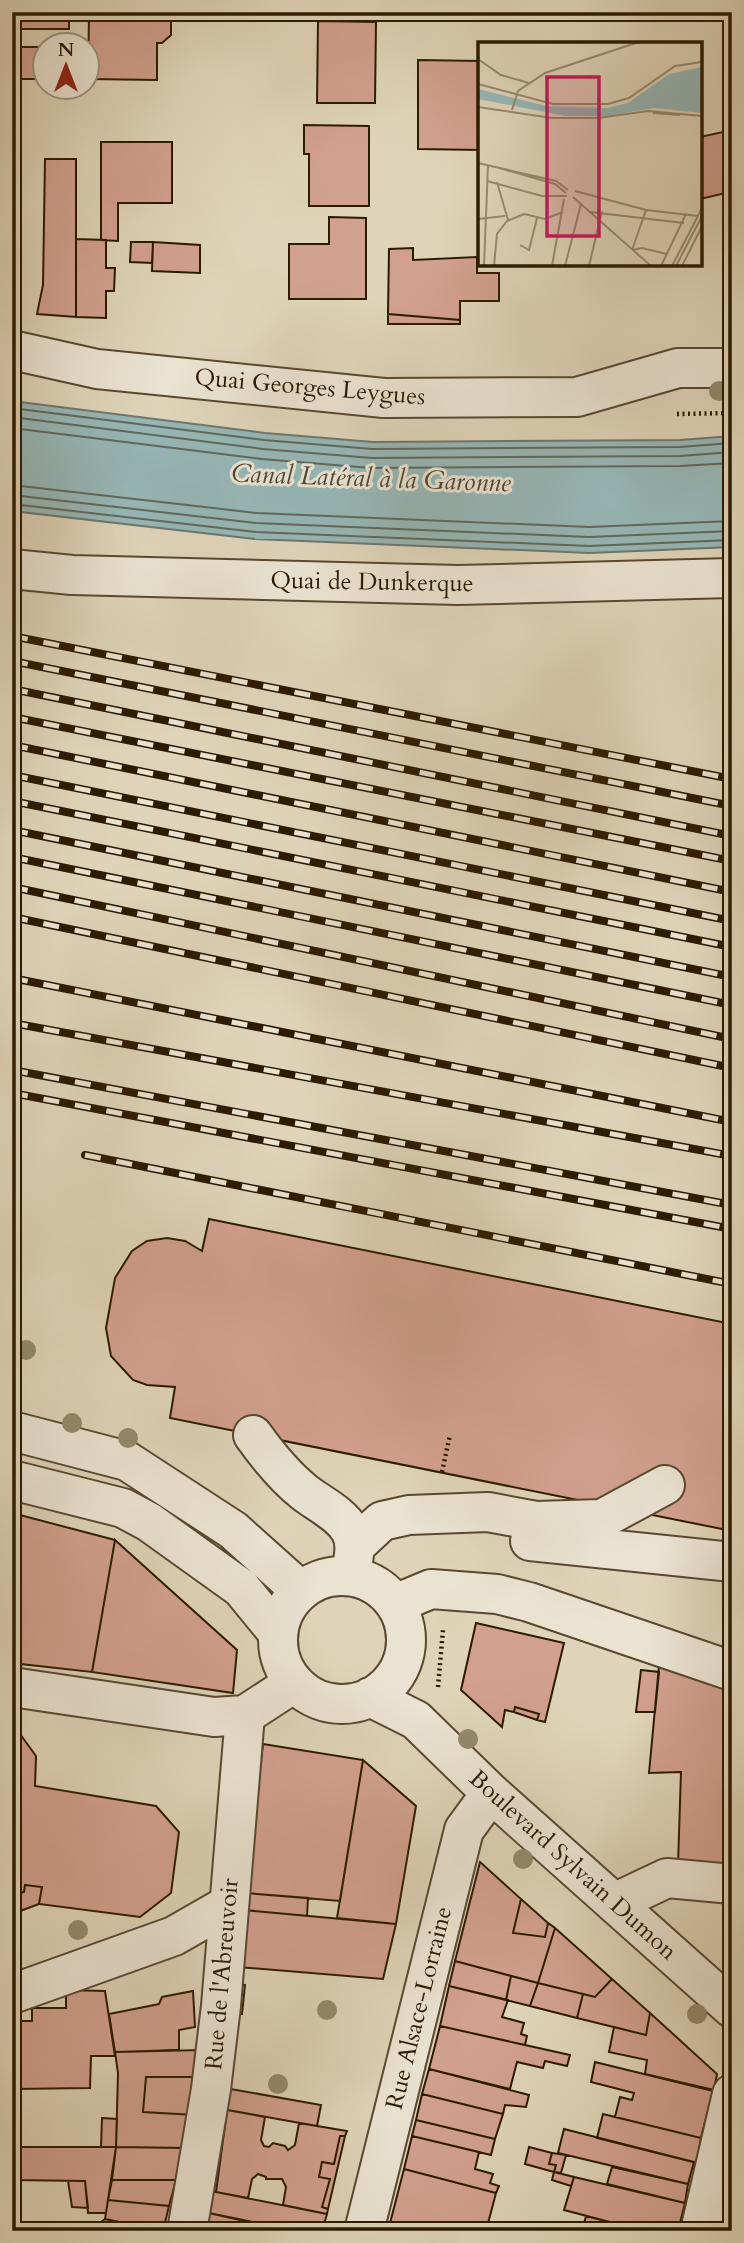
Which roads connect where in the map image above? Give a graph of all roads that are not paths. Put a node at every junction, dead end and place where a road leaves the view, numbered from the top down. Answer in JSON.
{"nodes":[{"id":1,"x":12,"y":350,"type":"edge"},
{"id":2,"x":732,"y":368,"type":"edge"},
{"id":3,"x":12,"y":569,"type":"edge"},
{"id":4,"x":732,"y":578,"type":"edge"},
{"id":5,"x":12,"y":1431,"type":"edge"},
{"id":6,"x":253,"y":1434,"type":"dead end"},
{"id":7,"x":12,"y":1480,"type":"edge"},
{"id":8,"x":665,"y":1485,"type":"dead end"},
{"id":9,"x":434,"y":1516,"type":"junction"},
{"id":10,"x":353,"y":1561,"type":"junction"},
{"id":11,"x":732,"y":1562,"type":"edge"},
{"id":12,"x":301,"y":1591,"type":"junction"},
{"id":13,"x":395,"y":1604,"type":"junction"},
{"id":14,"x":278,"y":1633,"type":"junction"},
{"id":15,"x":732,"y":1671,"type":"edge"},
{"id":16,"x":294,"y":1683,"type":"junction"},
{"id":17,"x":383,"y":1685,"type":"junction"},
{"id":18,"x":12,"y":1687,"type":"edge"},
{"id":19,"x":245,"y":1715,"type":"junction"},
{"id":20,"x":491,"y":1793,"type":"junction"},
{"id":21,"x":732,"y":1884,"type":"edge"},
{"id":22,"x":614,"y":1903,"type":"junction"},
{"id":23,"x":228,"y":1905,"type":"junction"},
{"id":24,"x":12,"y":1994,"type":"edge"},
{"id":25,"x":732,"y":2008,"type":"edge"},
{"id":26,"x":732,"y":2094,"type":"edge"},
{"id":27,"x":187,"y":2231,"type":"edge"},
{"id":28,"x":364,"y":2231,"type":"edge"},
{"id":29,"x":700,"y":2231,"type":"edge"}],
"edges":[{"from":1,"to":2,"type":"street","name":"Quai Georges Leygues"},
{"from":3,"to":4,"type":"street","name":"Quai de Dunkerque"},
{"from":5,"to":12,"type":"street"},
{"from":6,"to":10,"type":"street"},
{"from":7,"to":14,"type":"street"},
{"from":8,"to":9,"type":"street"},
{"from":9,"to":10,"type":"street"},
{"from":9,"to":11,"type":"street"},
{"from":10,"to":12,"type":"street"},
{"from":10,"to":13,"type":"street"},
{"from":12,"to":14,"type":"street"},
{"from":13,"to":15,"type":"street"},
{"from":13,"to":17,"type":"street"},
{"from":14,"to":16,"type":"street"},
{"from":16,"to":17,"type":"street"},
{"from":16,"to":19,"type":"street"},
{"from":17,"to":20,"type":"street","name":"Boulevard Sylvain Dumon"},
{"from":18,"to":19,"type":"street"},
{"from":19,"to":23,"type":"street","name":"Rue de l'Abreuvoir"},
{"from":20,"to":22,"type":"street","name":"Boulevard Sylvain Dumon"},
{"from":20,"to":28,"type":"street","name":"Rue Alsace-Lorraine"},
{"from":21,"to":22,"type":"street"},
{"from":22,"to":25,"type":"street","name":"Boulevard Sylvain Dumon"},
{"from":23,"to":24,"type":"street"},
{"from":23,"to":27,"type":"street","name":"Rue de l'Abreuvoir"},
{"from":26,"to":29,"type":"street"}]}
